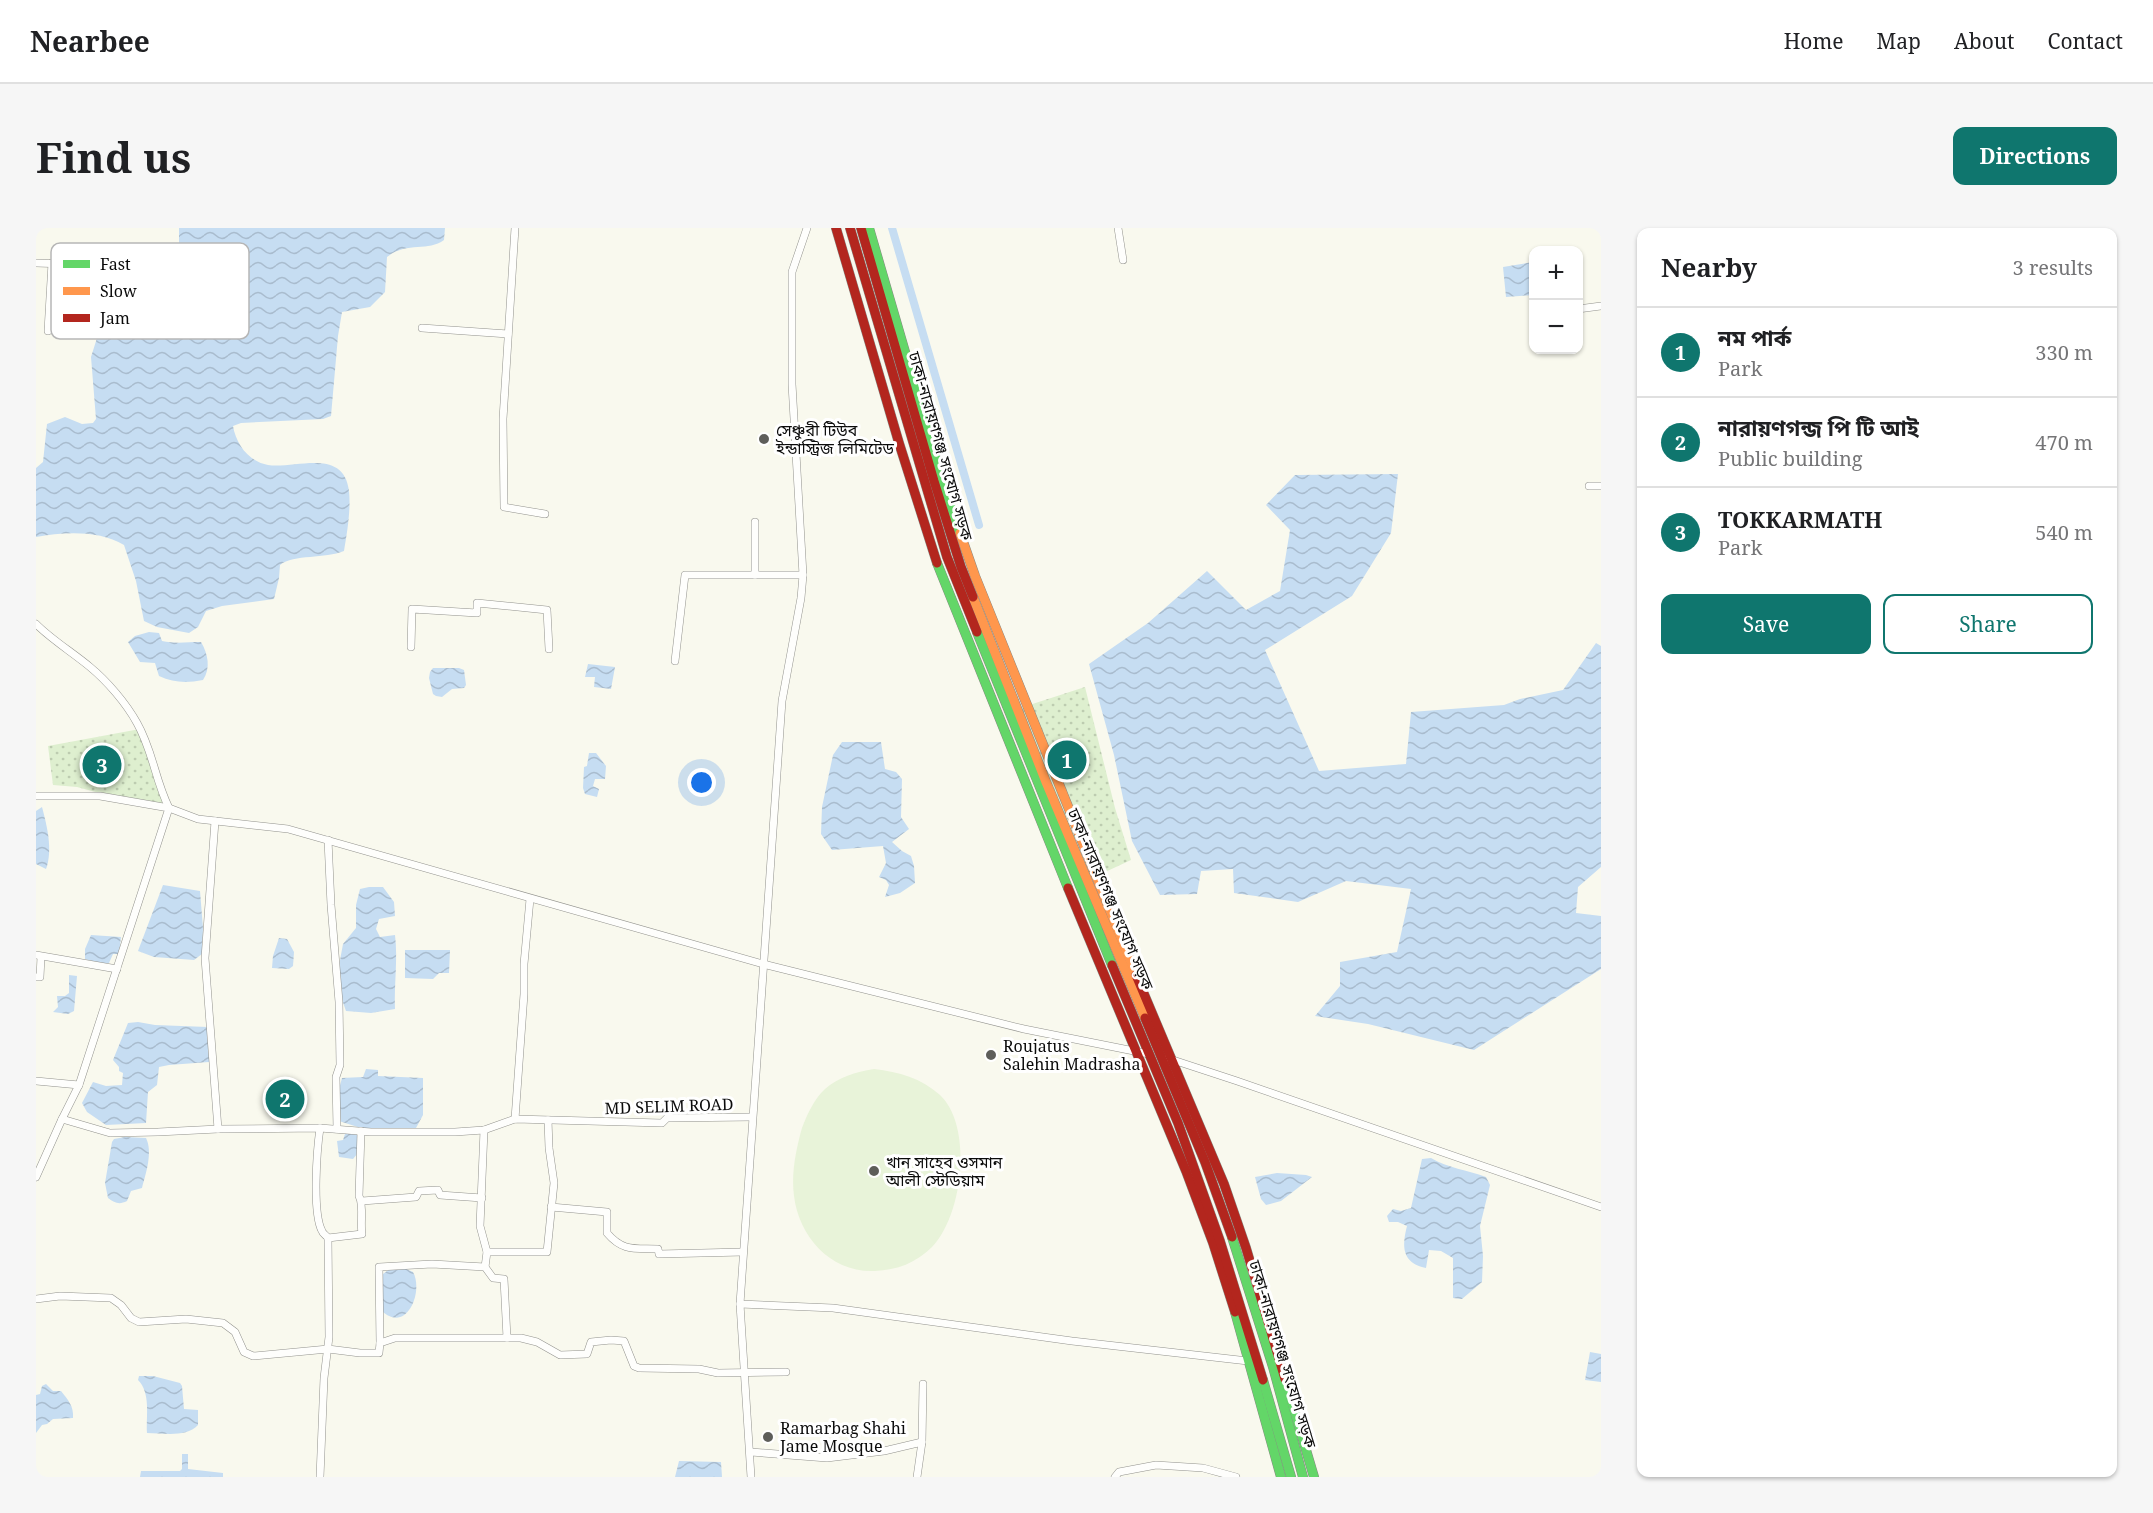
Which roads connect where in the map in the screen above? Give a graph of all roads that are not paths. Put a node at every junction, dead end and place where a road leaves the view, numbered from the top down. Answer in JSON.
{"nodes":[{"id":1,"x":515,"y":228,"type":"edge"},
{"id":2,"x":807,"y":228,"type":"edge"},
{"id":3,"x":836,"y":228,"type":"edge"},
{"id":4,"x":850,"y":228,"type":"edge"},
{"id":5,"x":861,"y":228,"type":"edge"},
{"id":6,"x":869,"y":228,"type":"edge"},
{"id":7,"x":1118,"y":228,"type":"edge"},
{"id":8,"x":1123,"y":260,"type":"dead end"},
{"id":9,"x":51,"y":280,"type":"edge"},
{"id":10,"x":1601,"y":306,"type":"edge"},
{"id":11,"x":1583,"y":308,"type":"edge"},
{"id":12,"x":422,"y":328,"type":"dead end"},
{"id":13,"x":48,"y":331,"type":"dead end"},
{"id":14,"x":508,"y":334,"type":"junction"},
{"id":15,"x":1589,"y":486,"type":"dead end"},
{"id":16,"x":1601,"y":486,"type":"edge"},
{"id":17,"x":545,"y":514,"type":"dead end"},
{"id":18,"x":755,"y":522,"type":"dead end"},
{"id":19,"x":755,"y":575,"type":"junction"},
{"id":20,"x":803,"y":575,"type":"junction"},
{"id":21,"x":36,"y":624,"type":"edge"},
{"id":22,"x":411,"y":647,"type":"dead end"},
{"id":23,"x":549,"y":649,"type":"dead end"},
{"id":24,"x":675,"y":661,"type":"dead end"},
{"id":25,"x":36,"y":796,"type":"edge"},
{"id":26,"x":169,"y":808,"type":"junction"},
{"id":27,"x":215,"y":821,"type":"junction"},
{"id":28,"x":328,"y":840,"type":"junction"},
{"id":29,"x":530,"y":899,"type":"junction"},
{"id":30,"x":38,"y":956,"type":"edge"},
{"id":31,"x":763,"y":964,"type":"junction"},
{"id":32,"x":117,"y":969,"type":"junction"},
{"id":33,"x":36,"y":977,"type":"edge"},
{"id":34,"x":1135,"y":1052,"type":"junction"},
{"id":35,"x":1149,"y":1054,"type":"junction"},
{"id":36,"x":1166,"y":1058,"type":"junction"},
{"id":37,"x":36,"y":1081,"type":"edge"},
{"id":38,"x":79,"y":1085,"type":"junction"},
{"id":39,"x":752,"y":1117,"type":"junction"},
{"id":40,"x":62,"y":1119,"type":"junction"},
{"id":41,"x":515,"y":1119,"type":"junction"},
{"id":42,"x":548,"y":1120,"type":"junction"},
{"id":43,"x":320,"y":1128,"type":"junction"},
{"id":44,"x":218,"y":1129,"type":"junction"},
{"id":45,"x":337,"y":1129,"type":"junction"},
{"id":46,"x":484,"y":1130,"type":"junction"},
{"id":47,"x":361,"y":1131,"type":"junction"},
{"id":48,"x":36,"y":1177,"type":"edge"},
{"id":49,"x":482,"y":1198,"type":"junction"},
{"id":50,"x":362,"y":1201,"type":"junction"},
{"id":51,"x":551,"y":1207,"type":"junction"},
{"id":52,"x":1601,"y":1207,"type":"edge"},
{"id":53,"x":328,"y":1238,"type":"junction"},
{"id":54,"x":743,"y":1251,"type":"junction"},
{"id":55,"x":487,"y":1252,"type":"junction"},
{"id":56,"x":485,"y":1267,"type":"junction"},
{"id":57,"x":36,"y":1299,"type":"edge"},
{"id":58,"x":740,"y":1304,"type":"junction"},
{"id":59,"x":507,"y":1338,"type":"junction"},
{"id":60,"x":380,"y":1343,"type":"junction"},
{"id":61,"x":328,"y":1349,"type":"junction"},
{"id":62,"x":1248,"y":1361,"type":"junction"},
{"id":63,"x":786,"y":1372,"type":"dead end"},
{"id":64,"x":745,"y":1373,"type":"junction"},
{"id":65,"x":923,"y":1384,"type":"dead end"},
{"id":66,"x":922,"y":1442,"type":"junction"},
{"id":67,"x":751,"y":1452,"type":"junction"},
{"id":68,"x":320,"y":1477,"type":"edge"},
{"id":69,"x":751,"y":1477,"type":"edge"},
{"id":70,"x":917,"y":1477,"type":"edge"},
{"id":71,"x":1115,"y":1477,"type":"edge"},
{"id":72,"x":1236,"y":1477,"type":"edge"},
{"id":73,"x":1281,"y":1477,"type":"edge"},
{"id":74,"x":1290,"y":1477,"type":"edge"},
{"id":75,"x":1303,"y":1477,"type":"edge"},
{"id":76,"x":1314,"y":1477,"type":"edge"}],
"edges":[{"from":1,"to":14,"type":"street"},
{"from":2,"to":20,"type":"street"},
{"from":3,"to":34,"type":"street"},
{"from":4,"to":35,"type":"street","name":"ঢাকা-নারায়ণগঞ্জ সংযোগ সড়ক"},
{"from":5,"to":36,"type":"street","name":"ঢাকা-নারায়ণগঞ্জ সংযোগ সড়ক"},
{"from":6,"to":36,"type":"street"},
{"from":7,"to":8,"type":"street"},
{"from":9,"to":13,"type":"street"},
{"from":10,"to":11,"type":"street"},
{"from":12,"to":14,"type":"street"},
{"from":14,"to":17,"type":"street"},
{"from":15,"to":16,"type":"street"},
{"from":18,"to":19,"type":"street"},
{"from":19,"to":20,"type":"street"},
{"from":19,"to":24,"type":"street"},
{"from":20,"to":31,"type":"street"},
{"from":21,"to":26,"type":"street"},
{"from":22,"to":23,"type":"street"},
{"from":25,"to":26,"type":"street"},
{"from":26,"to":27,"type":"street"},
{"from":26,"to":32,"type":"street"},
{"from":27,"to":28,"type":"street"},
{"from":27,"to":44,"type":"street"},
{"from":28,"to":29,"type":"street"},
{"from":28,"to":45,"type":"street"},
{"from":29,"to":31,"type":"street"},
{"from":29,"to":41,"type":"street"},
{"from":30,"to":32,"type":"street"},
{"from":30,"to":33,"type":"street"},
{"from":31,"to":34,"type":"street"},
{"from":31,"to":39,"type":"street"},
{"from":32,"to":38,"type":"street"},
{"from":34,"to":35,"type":"street"},
{"from":34,"to":62,"type":"street"},
{"from":35,"to":74,"type":"street","name":"ঢাকা-নারায়ণগঞ্জ সংযোগ সড়ক"},
{"from":36,"to":52,"type":"street"},
{"from":36,"to":75,"type":"street","name":"ঢাকা-নারায়ণগঞ্জ সংযোগ সড়ক"},
{"from":36,"to":76,"type":"street"},
{"from":37,"to":38,"type":"street"},
{"from":38,"to":40,"type":"street"},
{"from":39,"to":42,"type":"street","name":"MD SELIM ROAD"},
{"from":39,"to":54,"type":"street"},
{"from":40,"to":44,"type":"street"},
{"from":40,"to":48,"type":"street"},
{"from":41,"to":42,"type":"street","name":"MD SELIM ROAD"},
{"from":41,"to":46,"type":"street"},
{"from":42,"to":51,"type":"street"},
{"from":43,"to":44,"type":"street"},
{"from":43,"to":45,"type":"street"},
{"from":43,"to":53,"type":"street"},
{"from":45,"to":47,"type":"street"},
{"from":46,"to":47,"type":"street"},
{"from":46,"to":49,"type":"street"},
{"from":47,"to":50,"type":"street"},
{"from":49,"to":50,"type":"street"},
{"from":49,"to":55,"type":"street"},
{"from":50,"to":53,"type":"street"},
{"from":51,"to":54,"type":"street"},
{"from":51,"to":55,"type":"street"},
{"from":53,"to":61,"type":"street"},
{"from":54,"to":58,"type":"street"},
{"from":55,"to":56,"type":"street"},
{"from":56,"to":59,"type":"street"},
{"from":56,"to":60,"type":"street"},
{"from":57,"to":61,"type":"street"},
{"from":58,"to":62,"type":"street"},
{"from":58,"to":64,"type":"street"},
{"from":59,"to":60,"type":"street"},
{"from":59,"to":64,"type":"street"},
{"from":60,"to":61,"type":"street"},
{"from":61,"to":68,"type":"street"},
{"from":62,"to":73,"type":"street"},
{"from":63,"to":64,"type":"street"},
{"from":64,"to":67,"type":"street"},
{"from":65,"to":66,"type":"street"},
{"from":66,"to":67,"type":"street"},
{"from":66,"to":70,"type":"street"},
{"from":67,"to":69,"type":"street"},
{"from":71,"to":72,"type":"street"}]}
